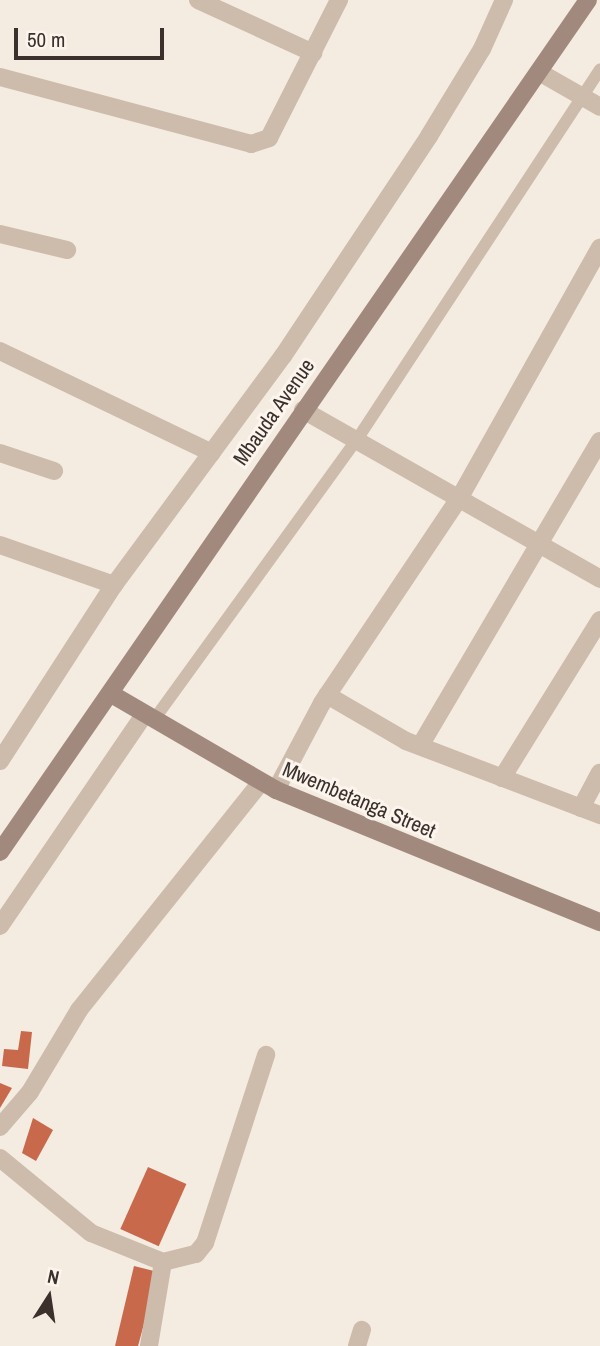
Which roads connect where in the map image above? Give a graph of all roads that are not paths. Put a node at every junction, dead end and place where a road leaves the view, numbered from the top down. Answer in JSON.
{"nodes":[{"id":1,"x":198,"y":0,"type":"edge"},
{"id":2,"x":339,"y":0,"type":"edge"},
{"id":3,"x":504,"y":0,"type":"edge"},
{"id":4,"x":588,"y":0,"type":"edge"},
{"id":5,"x":313,"y":53,"type":"junction"},
{"id":6,"x":600,"y":69,"type":"edge"},
{"id":7,"x":539,"y":72,"type":"junction"},
{"id":8,"x":0,"y":77,"type":"edge"},
{"id":9,"x":582,"y":97,"type":"junction"},
{"id":10,"x":600,"y":107,"type":"edge"},
{"id":11,"x":0,"y":234,"type":"edge"},
{"id":12,"x":600,"y":248,"type":"edge"},
{"id":13,"x":67,"y":250,"type":"dead end"},
{"id":14,"x":0,"y":351,"type":"edge"},
{"id":15,"x":303,"y":410,"type":"junction"},
{"id":16,"x":358,"y":438,"type":"junction"},
{"id":17,"x":600,"y":441,"type":"edge"},
{"id":18,"x":0,"y":453,"type":"edge"},
{"id":19,"x":212,"y":453,"type":"junction"},
{"id":20,"x":54,"y":471,"type":"dead end"},
{"id":21,"x":460,"y":497,"type":"junction"},
{"id":22,"x":539,"y":544,"type":"junction"},
{"id":23,"x":0,"y":545,"type":"edge"},
{"id":24,"x":600,"y":579,"type":"edge"},
{"id":25,"x":114,"y":584,"type":"junction"},
{"id":26,"x":600,"y":621,"type":"edge"},
{"id":27,"x":113,"y":695,"type":"junction"},
{"id":28,"x":327,"y":695,"type":"junction"},
{"id":29,"x":148,"y":718,"type":"junction"},
{"id":30,"x":420,"y":746,"type":"junction"},
{"id":31,"x":0,"y":761,"type":"edge"},
{"id":32,"x":600,"y":773,"type":"edge"},
{"id":33,"x":502,"y":778,"type":"junction"},
{"id":34,"x":269,"y":786,"type":"junction"},
{"id":35,"x":581,"y":808,"type":"junction"},
{"id":36,"x":600,"y":815,"type":"edge"},
{"id":37,"x":0,"y":852,"type":"edge"},
{"id":38,"x":600,"y":922,"type":"edge"},
{"id":39,"x":0,"y":926,"type":"edge"},
{"id":40,"x":266,"y":1055,"type":"dead end"},
{"id":41,"x":0,"y":1126,"type":"edge"},
{"id":42,"x":0,"y":1158,"type":"edge"},
{"id":43,"x":163,"y":1262,"type":"junction"},
{"id":44,"x":149,"y":1346,"type":"edge"}],
"edges":[{"from":1,"to":5,"type":"street"},
{"from":2,"to":5,"type":"street"},
{"from":3,"to":19,"type":"street"},
{"from":4,"to":7,"type":"street","name":"Mbauda Avenue"},
{"from":5,"to":8,"type":"street"},
{"from":6,"to":9,"type":"lane"},
{"from":7,"to":9,"type":"street"},
{"from":7,"to":15,"type":"street","name":"Mbauda Avenue"},
{"from":9,"to":10,"type":"street"},
{"from":9,"to":16,"type":"lane"},
{"from":11,"to":13,"type":"street"},
{"from":12,"to":21,"type":"street"},
{"from":14,"to":19,"type":"street"},
{"from":15,"to":16,"type":"street"},
{"from":15,"to":27,"type":"street","name":"Mbauda Avenue"},
{"from":16,"to":21,"type":"street"},
{"from":16,"to":29,"type":"lane"},
{"from":17,"to":22,"type":"street"},
{"from":18,"to":20,"type":"street"},
{"from":19,"to":25,"type":"street"},
{"from":21,"to":22,"type":"street"},
{"from":21,"to":28,"type":"street"},
{"from":22,"to":24,"type":"street"},
{"from":22,"to":30,"type":"street"},
{"from":23,"to":25,"type":"street"},
{"from":25,"to":31,"type":"street"},
{"from":26,"to":33,"type":"street"},
{"from":27,"to":29,"type":"street","name":"Mwembetanga Street"},
{"from":27,"to":37,"type":"street","name":"Mbauda Avenue"},
{"from":28,"to":30,"type":"street"},
{"from":28,"to":34,"type":"street"},
{"from":29,"to":34,"type":"street","name":"Mwembetanga Street"},
{"from":29,"to":39,"type":"street"},
{"from":30,"to":33,"type":"street"},
{"from":32,"to":35,"type":"street"},
{"from":33,"to":35,"type":"street"},
{"from":34,"to":38,"type":"street","name":"Mwembetanga Street"},
{"from":34,"to":41,"type":"street"},
{"from":35,"to":36,"type":"street"},
{"from":40,"to":43,"type":"street"},
{"from":42,"to":43,"type":"street"},
{"from":43,"to":44,"type":"street"}]}
